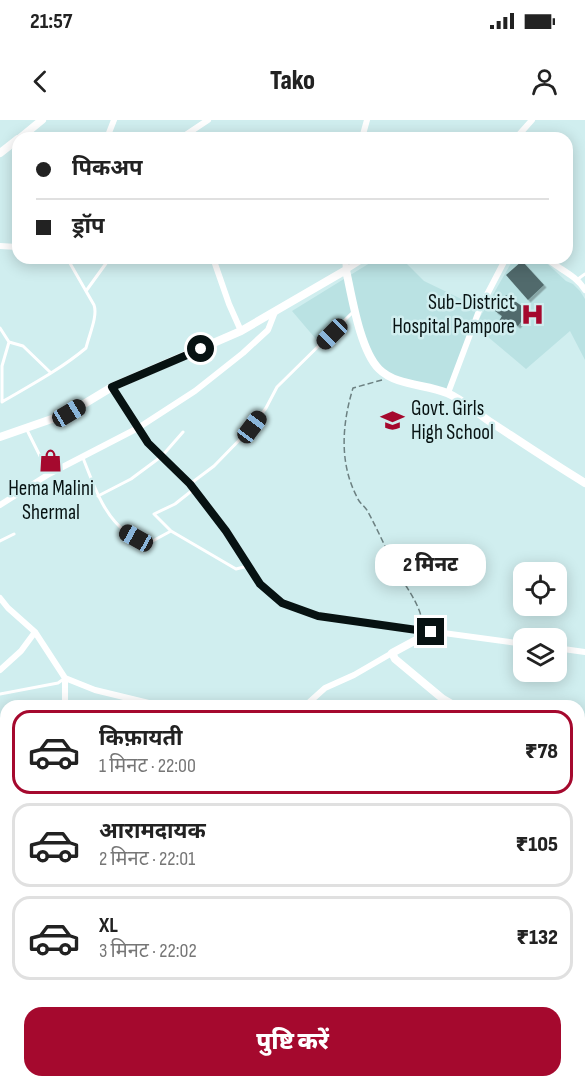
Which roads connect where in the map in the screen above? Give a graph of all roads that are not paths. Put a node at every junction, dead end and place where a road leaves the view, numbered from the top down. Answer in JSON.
{"nodes":[{"id":1,"x":42,"y":120,"type":"edge"},
{"id":2,"x":208,"y":120,"type":"edge"},
{"id":3,"x":532,"y":120,"type":"edge"},
{"id":4,"x":27,"y":132,"type":"edge"},
{"id":5,"x":191,"y":132,"type":"edge"},
{"id":6,"x":521,"y":132,"type":"edge"},
{"id":7,"x":71,"y":264,"type":"edge"},
{"id":8,"x":105,"y":264,"type":"edge"},
{"id":9,"x":215,"y":264,"type":"edge"},
{"id":10,"x":346,"y":264,"type":"edge"},
{"id":11,"x":356,"y":264,"type":"edge"},
{"id":12,"x":503,"y":264,"type":"edge"},
{"id":13,"x":554,"y":264,"type":"edge"},
{"id":14,"x":346,"y":270,"type":"junction"},
{"id":15,"x":585,"y":274,"type":"edge"},
{"id":16,"x":578,"y":279,"type":"junction"},
{"id":17,"x":585,"y":290,"type":"edge"},
{"id":18,"x":86,"y":291,"type":"junction"},
{"id":19,"x":355,"y":311,"type":"junction"},
{"id":20,"x":275,"y":312,"type":"junction"},
{"id":21,"x":0,"y":328,"type":"edge"},
{"id":22,"x":241,"y":331,"type":"junction"},
{"id":23,"x":9,"y":342,"type":"junction"},
{"id":24,"x":51,"y":373,"type":"junction"},
{"id":25,"x":112,"y":387,"type":"junction"},
{"id":26,"x":448,"y":393,"type":"junction"},
{"id":27,"x":26,"y":428,"type":"junction"},
{"id":28,"x":138,"y":428,"type":"junction"},
{"id":29,"x":183,"y":432,"type":"dead end"},
{"id":30,"x":0,"y":437,"type":"edge"},
{"id":31,"x":82,"y":456,"type":"junction"},
{"id":32,"x":162,"y":456,"type":"junction"},
{"id":33,"x":49,"y":474,"type":"junction"},
{"id":34,"x":585,"y":483,"type":"edge"},
{"id":35,"x":192,"y":487,"type":"junction"},
{"id":36,"x":98,"y":496,"type":"junction"},
{"id":37,"x":0,"y":505,"type":"edge"},
{"id":38,"x":171,"y":531,"type":"junction"},
{"id":39,"x":14,"y":534,"type":"dead end"},
{"id":40,"x":0,"y":541,"type":"edge"},
{"id":41,"x":249,"y":566,"type":"junction"},
{"id":42,"x":0,"y":598,"type":"edge"},
{"id":43,"x":428,"y":631,"type":"junction"},
{"id":44,"x":35,"y":632,"type":"junction"},
{"id":45,"x":513,"y":643,"type":"edge"},
{"id":46,"x":567,"y":650,"type":"edge"},
{"id":47,"x":392,"y":652,"type":"junction"},
{"id":48,"x":585,"y":652,"type":"edge"},
{"id":49,"x":0,"y":670,"type":"edge"},
{"id":50,"x":65,"y":678,"type":"junction"},
{"id":51,"x":0,"y":694,"type":"edge"},
{"id":52,"x":65,"y":700,"type":"edge"},
{"id":53,"x":136,"y":700,"type":"edge"},
{"id":54,"x":312,"y":700,"type":"edge"},
{"id":55,"x":445,"y":700,"type":"edge"}],
"edges":[{"from":1,"to":4,"type":"street"},
{"from":2,"to":5,"type":"street"},
{"from":3,"to":6,"type":"street"},
{"from":7,"to":18,"type":"lane"},
{"from":8,"to":18,"type":"lane"},
{"from":9,"to":22,"type":"street"},
{"from":10,"to":14,"type":"street"},
{"from":11,"to":14,"type":"street"},
{"from":12,"to":26,"type":"street"},
{"from":13,"to":16,"type":"street"},
{"from":14,"to":19,"type":"street"},
{"from":14,"to":20,"type":"street"},
{"from":15,"to":16,"type":"lane"},
{"from":16,"to":17,"type":"street"},
{"from":18,"to":24,"type":"lane"},
{"from":19,"to":26,"type":"street"},
{"from":19,"to":35,"type":"lane"},
{"from":20,"to":22,"type":"street"},
{"from":20,"to":28,"type":"street"},
{"from":21,"to":23,"type":"lane"},
{"from":22,"to":25,"type":"street"},
{"from":23,"to":24,"type":"lane"},
{"from":23,"to":24,"type":"lane"},
{"from":25,"to":27,"type":"street"},
{"from":25,"to":28,"type":"street"},
{"from":26,"to":34,"type":"street"},
{"from":27,"to":30,"type":"street"},
{"from":27,"to":33,"type":"lane"},
{"from":28,"to":31,"type":"street"},
{"from":28,"to":32,"type":"street"},
{"from":29,"to":32,"type":"lane"},
{"from":31,"to":33,"type":"street"},
{"from":31,"to":36,"type":"lane"},
{"from":32,"to":35,"type":"street"},
{"from":32,"to":36,"type":"lane"},
{"from":33,"to":37,"type":"street"},
{"from":35,"to":38,"type":"lane"},
{"from":35,"to":41,"type":"street"},
{"from":36,"to":38,"type":"lane"},
{"from":38,"to":41,"type":"lane"},
{"from":39,"to":40,"type":"lane"},
{"from":41,"to":43,"type":"street"},
{"from":42,"to":44,"type":"street"},
{"from":43,"to":45,"type":"street"},
{"from":43,"to":47,"type":"street"},
{"from":44,"to":49,"type":"street"},
{"from":44,"to":50,"type":"street"},
{"from":46,"to":48,"type":"street"},
{"from":47,"to":54,"type":"street"},
{"from":47,"to":55,"type":"street"},
{"from":50,"to":51,"type":"lane"},
{"from":50,"to":52,"type":"street"},
{"from":50,"to":53,"type":"street"}]}
